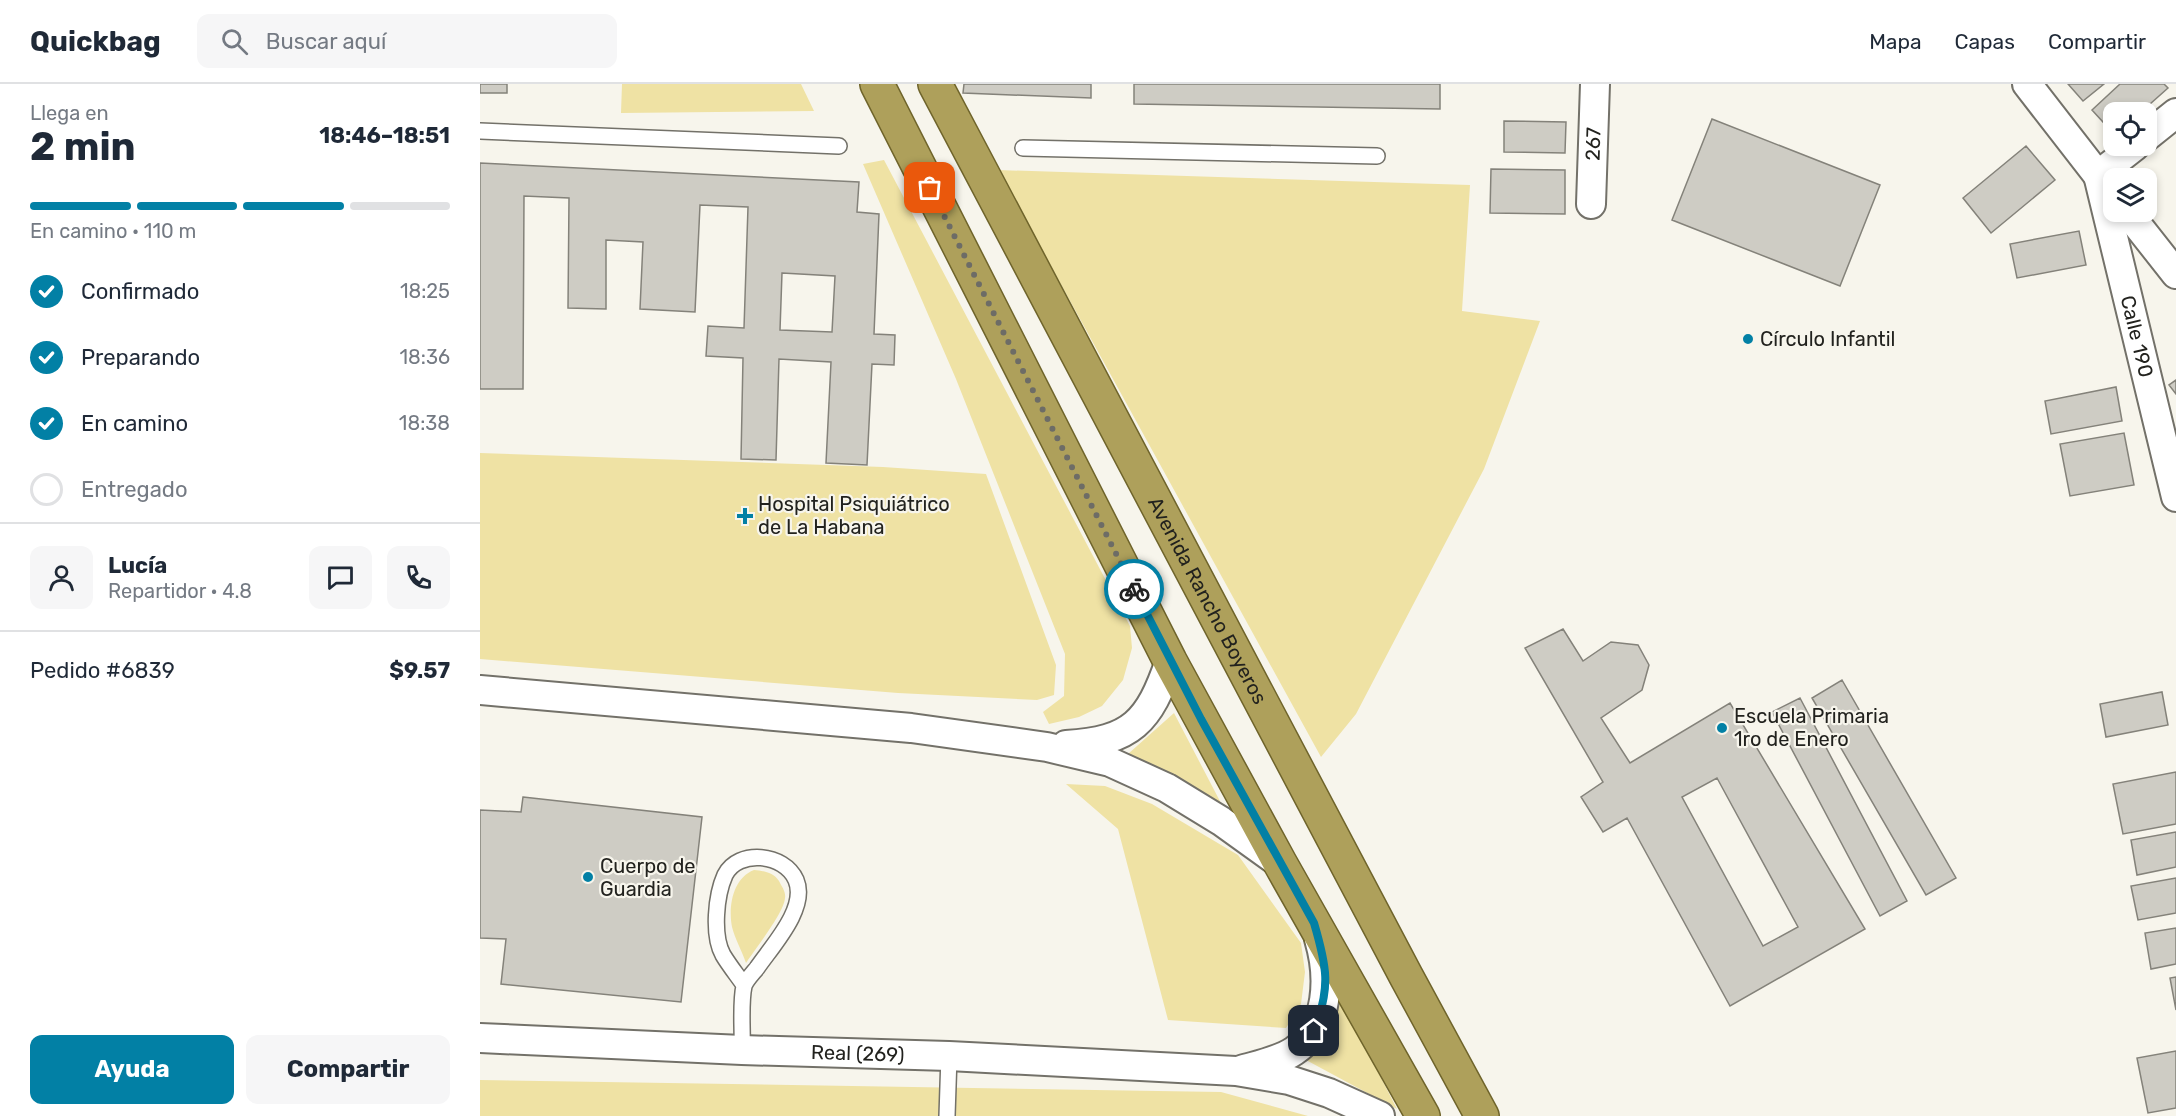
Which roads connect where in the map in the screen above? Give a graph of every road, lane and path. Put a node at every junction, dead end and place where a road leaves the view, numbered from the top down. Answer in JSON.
{"nodes":[{"id":1,"x":877,"y":84,"type":"edge"},
{"id":2,"x":935,"y":84,"type":"edge"},
{"id":3,"x":1595,"y":84,"type":"edge"},
{"id":4,"x":2027,"y":84,"type":"edge"},
{"id":5,"x":2176,"y":113,"type":"edge"},
{"id":6,"x":2157,"y":128,"type":"edge"},
{"id":7,"x":480,"y":131,"type":"edge"},
{"id":8,"x":839,"y":146,"type":"dead end"},
{"id":9,"x":1023,"y":148,"type":"dead end"},
{"id":10,"x":1377,"y":156,"type":"dead end"},
{"id":11,"x":2103,"y":181,"type":"edge"},
{"id":12,"x":1591,"y":204,"type":"dead end"},
{"id":13,"x":2114,"y":222,"type":"edge"},
{"id":14,"x":2135,"y":222,"type":"edge"},
{"id":15,"x":2176,"y":274,"type":"edge"},
{"id":16,"x":2176,"y":494,"type":"edge"},
{"id":17,"x":1170,"y":661,"type":"junction"},
{"id":18,"x":480,"y":690,"type":"edge"},
{"id":19,"x":1047,"y":747,"type":"junction"},
{"id":20,"x":1280,"y":863,"type":"junction"},
{"id":21,"x":1314,"y":923,"type":"junction"},
{"id":22,"x":744,"y":985,"type":"junction"},
{"id":23,"x":480,"y":1038,"type":"edge"},
{"id":24,"x":742,"y":1050,"type":"junction"},
{"id":25,"x":949,"y":1056,"type":"junction"},
{"id":26,"x":1236,"y":1071,"type":"junction"},
{"id":27,"x":947,"y":1116,"type":"edge"},
{"id":28,"x":1380,"y":1116,"type":"edge"},
{"id":29,"x":1423,"y":1116,"type":"edge"},
{"id":30,"x":1482,"y":1116,"type":"edge"}],
"edges":[{"from":1,"to":17,"type":"highway"},
{"from":2,"to":30,"type":"highway","name":"Avenida Rancho Boyeros"},
{"from":3,"to":12,"type":"street","name":"267"},
{"from":4,"to":11,"type":"street"},
{"from":5,"to":6,"type":"street"},
{"from":7,"to":8,"type":"lane"},
{"from":9,"to":10,"type":"lane"},
{"from":13,"to":16,"type":"street","name":"Calle 190"},
{"from":14,"to":15,"type":"street"},
{"from":17,"to":19,"type":"street"},
{"from":17,"to":20,"type":"highway"},
{"from":18,"to":19,"type":"street"},
{"from":19,"to":20,"type":"street"},
{"from":20,"to":21,"type":"highway"},
{"from":21,"to":26,"type":"street","name":"Real (269)"},
{"from":21,"to":29,"type":"highway"},
{"from":22,"to":22,"type":"lane"},
{"from":22,"to":24,"type":"lane"},
{"from":23,"to":24,"type":"street","name":"Real (269)"},
{"from":24,"to":25,"type":"street","name":"Real (269)"},
{"from":25,"to":26,"type":"street","name":"Real (269)"},
{"from":25,"to":27,"type":"lane"},
{"from":26,"to":28,"type":"street","name":"Real (269)"}]}
